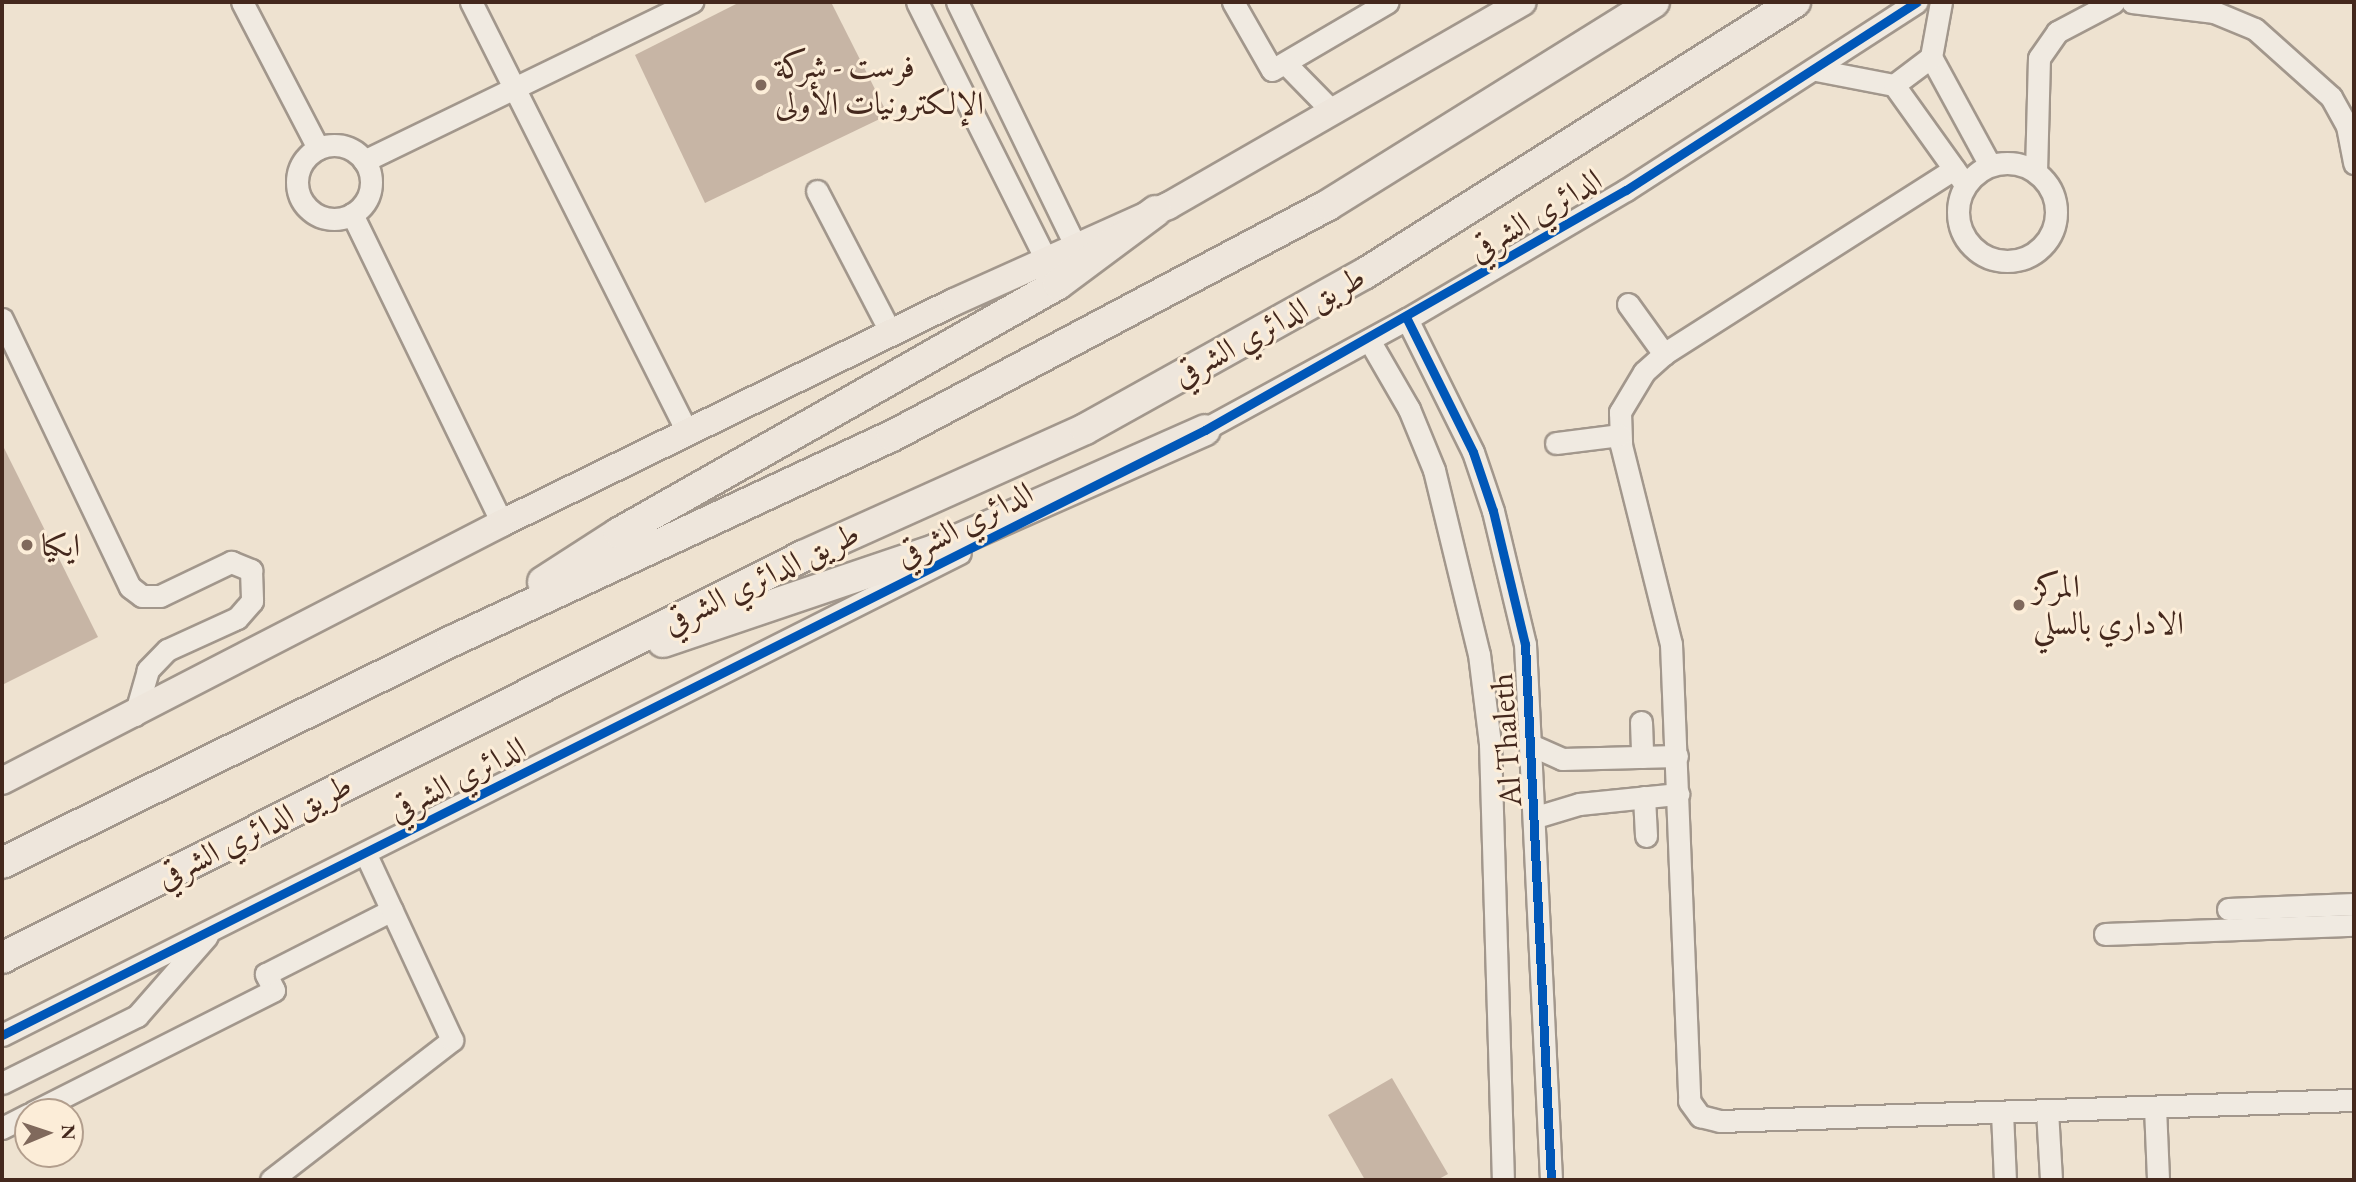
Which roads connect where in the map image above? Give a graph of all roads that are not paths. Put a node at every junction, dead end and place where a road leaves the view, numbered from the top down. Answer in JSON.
{"nodes":[{"id":1,"x":242,"y":2,"type":"edge"},
{"id":2,"x":471,"y":2,"type":"edge"},
{"id":3,"x":692,"y":2,"type":"edge"},
{"id":4,"x":917,"y":2,"type":"edge"},
{"id":5,"x":957,"y":2,"type":"edge"},
{"id":6,"x":1233,"y":2,"type":"edge"},
{"id":7,"x":1388,"y":2,"type":"edge"},
{"id":8,"x":1522,"y":2,"type":"edge"},
{"id":9,"x":1654,"y":2,"type":"edge"},
{"id":10,"x":1795,"y":2,"type":"edge"},
{"id":11,"x":1917,"y":2,"type":"edge"},
{"id":12,"x":1941,"y":2,"type":"edge"},
{"id":13,"x":2114,"y":2,"type":"edge"},
{"id":14,"x":2132,"y":2,"type":"edge"},
{"id":15,"x":1931,"y":57,"type":"junction"},
{"id":16,"x":1286,"y":64,"type":"junction"},
{"id":17,"x":1816,"y":70,"type":"junction"},
{"id":18,"x":1894,"y":85,"type":"junction"},
{"id":19,"x":514,"y":88,"type":"junction"},
{"id":20,"x":1332,"y":111,"type":"junction"},
{"id":21,"x":318,"y":148,"type":"junction"},
{"id":22,"x":364,"y":161,"type":"junction"},
{"id":23,"x":2354,"y":163,"type":"edge"},
{"id":24,"x":1990,"y":165,"type":"junction"},
{"id":25,"x":2036,"y":172,"type":"junction"},
{"id":26,"x":1959,"y":177,"type":"junction"},
{"id":27,"x":817,"y":191,"type":"dead end"},
{"id":28,"x":1156,"y":211,"type":"joint"},
{"id":29,"x":352,"y":214,"type":"junction"},
{"id":30,"x":1080,"y":256,"type":"junction"},
{"id":31,"x":1052,"y":272,"type":"junction"},
{"id":32,"x":1628,"y":304,"type":"dead end"},
{"id":33,"x":2,"y":319,"type":"edge"},
{"id":34,"x":1407,"y":319,"type":"junction"},
{"id":35,"x":891,"y":333,"type":"junction"},
{"id":36,"x":1369,"y":340,"type":"junction"},
{"id":37,"x":1664,"y":354,"type":"junction"},
{"id":38,"x":1205,"y":430,"type":"junction"},
{"id":39,"x":687,"y":432,"type":"junction"},
{"id":40,"x":1620,"y":435,"type":"junction"},
{"id":41,"x":1556,"y":443,"type":"dead end"},
{"id":42,"x":502,"y":523,"type":"junction"},
{"id":43,"x":452,"y":641,"type":"junction"},
{"id":44,"x":550,"y":681,"type":"junction"},
{"id":45,"x":135,"y":716,"type":"junction"},
{"id":46,"x":1641,"y":722,"type":"dead end"},
{"id":47,"x":1531,"y":745,"type":"junction"},
{"id":48,"x":1677,"y":756,"type":"junction"},
{"id":49,"x":1642,"y":757,"type":"junction"},
{"id":50,"x":2,"y":780,"type":"edge"},
{"id":51,"x":1678,"y":794,"type":"junction"},
{"id":52,"x":1644,"y":797,"type":"junction"},
{"id":53,"x":1536,"y":817,"type":"junction"},
{"id":54,"x":1646,"y":836,"type":"dead end"},
{"id":55,"x":365,"y":853,"type":"junction"},
{"id":56,"x":2,"y":863,"type":"edge"},
{"id":57,"x":2354,"y":904,"type":"edge"},
{"id":58,"x":2228,"y":909,"type":"dead end"},
{"id":59,"x":392,"y":910,"type":"junction"},
{"id":60,"x":2354,"y":925,"type":"edge"},
{"id":61,"x":213,"y":929,"type":"junction"},
{"id":62,"x":2105,"y":934,"type":"dead end"},
{"id":63,"x":2,"y":958,"type":"edge"},
{"id":64,"x":2,"y":1035,"type":"edge"},
{"id":65,"x":2,"y":1083,"type":"edge"},
{"id":66,"x":61,"y":1098,"type":"edge"},
{"id":67,"x":2354,"y":1100,"type":"edge"},
{"id":68,"x":2155,"y":1107,"type":"junction"},
{"id":69,"x":2047,"y":1110,"type":"junction"},
{"id":70,"x":2002,"y":1112,"type":"junction"},
{"id":71,"x":271,"y":1180,"type":"edge"},
{"id":72,"x":1503,"y":1180,"type":"edge"},
{"id":73,"x":1551,"y":1180,"type":"edge"},
{"id":74,"x":2005,"y":1180,"type":"edge"},
{"id":75,"x":2051,"y":1180,"type":"edge"},
{"id":76,"x":2158,"y":1180,"type":"edge"}],
"edges":[{"from":1,"to":21,"type":"street"},
{"from":2,"to":19,"type":"street"},
{"from":3,"to":19,"type":"street"},
{"from":4,"to":31,"type":"street"},
{"from":5,"to":30,"type":"street"},
{"from":6,"to":16,"type":"street"},
{"from":7,"to":16,"type":"street"},
{"from":8,"to":20,"type":"main road"},
{"from":9,"to":43,"type":"highway"},
{"from":10,"to":44,"type":"highway","name":"طريق الدائري الشرقي"},
{"from":11,"to":17,"type":"street","name":"الدائري الشرقي"},
{"from":12,"to":15,"type":"street"},
{"from":13,"to":25,"type":"street"},
{"from":14,"to":23,"type":"street"},
{"from":15,"to":18,"type":"street"},
{"from":15,"to":24,"type":"street"},
{"from":16,"to":20,"type":"street"},
{"from":17,"to":18,"type":"street"},
{"from":17,"to":34,"type":"street","name":"الدائري الشرقي"},
{"from":18,"to":26,"type":"street"},
{"from":19,"to":22,"type":"street"},
{"from":19,"to":39,"type":"street"},
{"from":20,"to":28,"type":"main road"},
{"from":21,"to":22,"type":"street"},
{"from":21,"to":29,"type":"street"},
{"from":22,"to":29,"type":"street"},
{"from":24,"to":25,"type":"street"},
{"from":24,"to":26,"type":"street"},
{"from":25,"to":26,"type":"street"},
{"from":26,"to":37,"type":"street"},
{"from":27,"to":35,"type":"street"},
{"from":28,"to":30,"type":"highway"},
{"from":29,"to":42,"type":"street"},
{"from":30,"to":31,"type":"highway"},
{"from":31,"to":35,"type":"main road"},
{"from":31,"to":43,"type":"highway"},
{"from":32,"to":37,"type":"street"},
{"from":33,"to":45,"type":"street"},
{"from":34,"to":36,"type":"street","name":"الدائري الشرقي"},
{"from":34,"to":47,"type":"street","name":"Al Thaleth"},
{"from":35,"to":39,"type":"main road"},
{"from":36,"to":38,"type":"street","name":"الدائري الشرقي"},
{"from":36,"to":72,"type":"street","name":"Al Thaleth"},
{"from":37,"to":40,"type":"street"},
{"from":38,"to":44,"type":"highway"},
{"from":38,"to":55,"type":"street","name":"الدائري الشرقي"},
{"from":39,"to":42,"type":"main road"},
{"from":40,"to":41,"type":"street"},
{"from":40,"to":48,"type":"street"},
{"from":42,"to":45,"type":"main road"},
{"from":43,"to":56,"type":"highway"},
{"from":44,"to":63,"type":"highway","name":"طريق الدائري الشرقي"},
{"from":45,"to":50,"type":"main road"},
{"from":46,"to":49,"type":"street"},
{"from":47,"to":49,"type":"street"},
{"from":47,"to":53,"type":"street","name":"Al Thaleth"},
{"from":48,"to":49,"type":"street"},
{"from":48,"to":51,"type":"street"},
{"from":51,"to":52,"type":"street"},
{"from":51,"to":70,"type":"street"},
{"from":52,"to":53,"type":"street"},
{"from":52,"to":54,"type":"street"},
{"from":53,"to":73,"type":"street","name":"Al Thaleth"},
{"from":55,"to":59,"type":"street"},
{"from":55,"to":61,"type":"street","name":"الدائري الشرقي"},
{"from":57,"to":58,"type":"street"},
{"from":59,"to":66,"type":"street"},
{"from":59,"to":71,"type":"street"},
{"from":60,"to":62,"type":"street"},
{"from":61,"to":64,"type":"street","name":"الدائري الشرقي"},
{"from":61,"to":65,"type":"street"},
{"from":67,"to":68,"type":"street"},
{"from":68,"to":69,"type":"street"},
{"from":68,"to":76,"type":"street"},
{"from":69,"to":70,"type":"street"},
{"from":69,"to":75,"type":"street"},
{"from":70,"to":74,"type":"street"}]}
